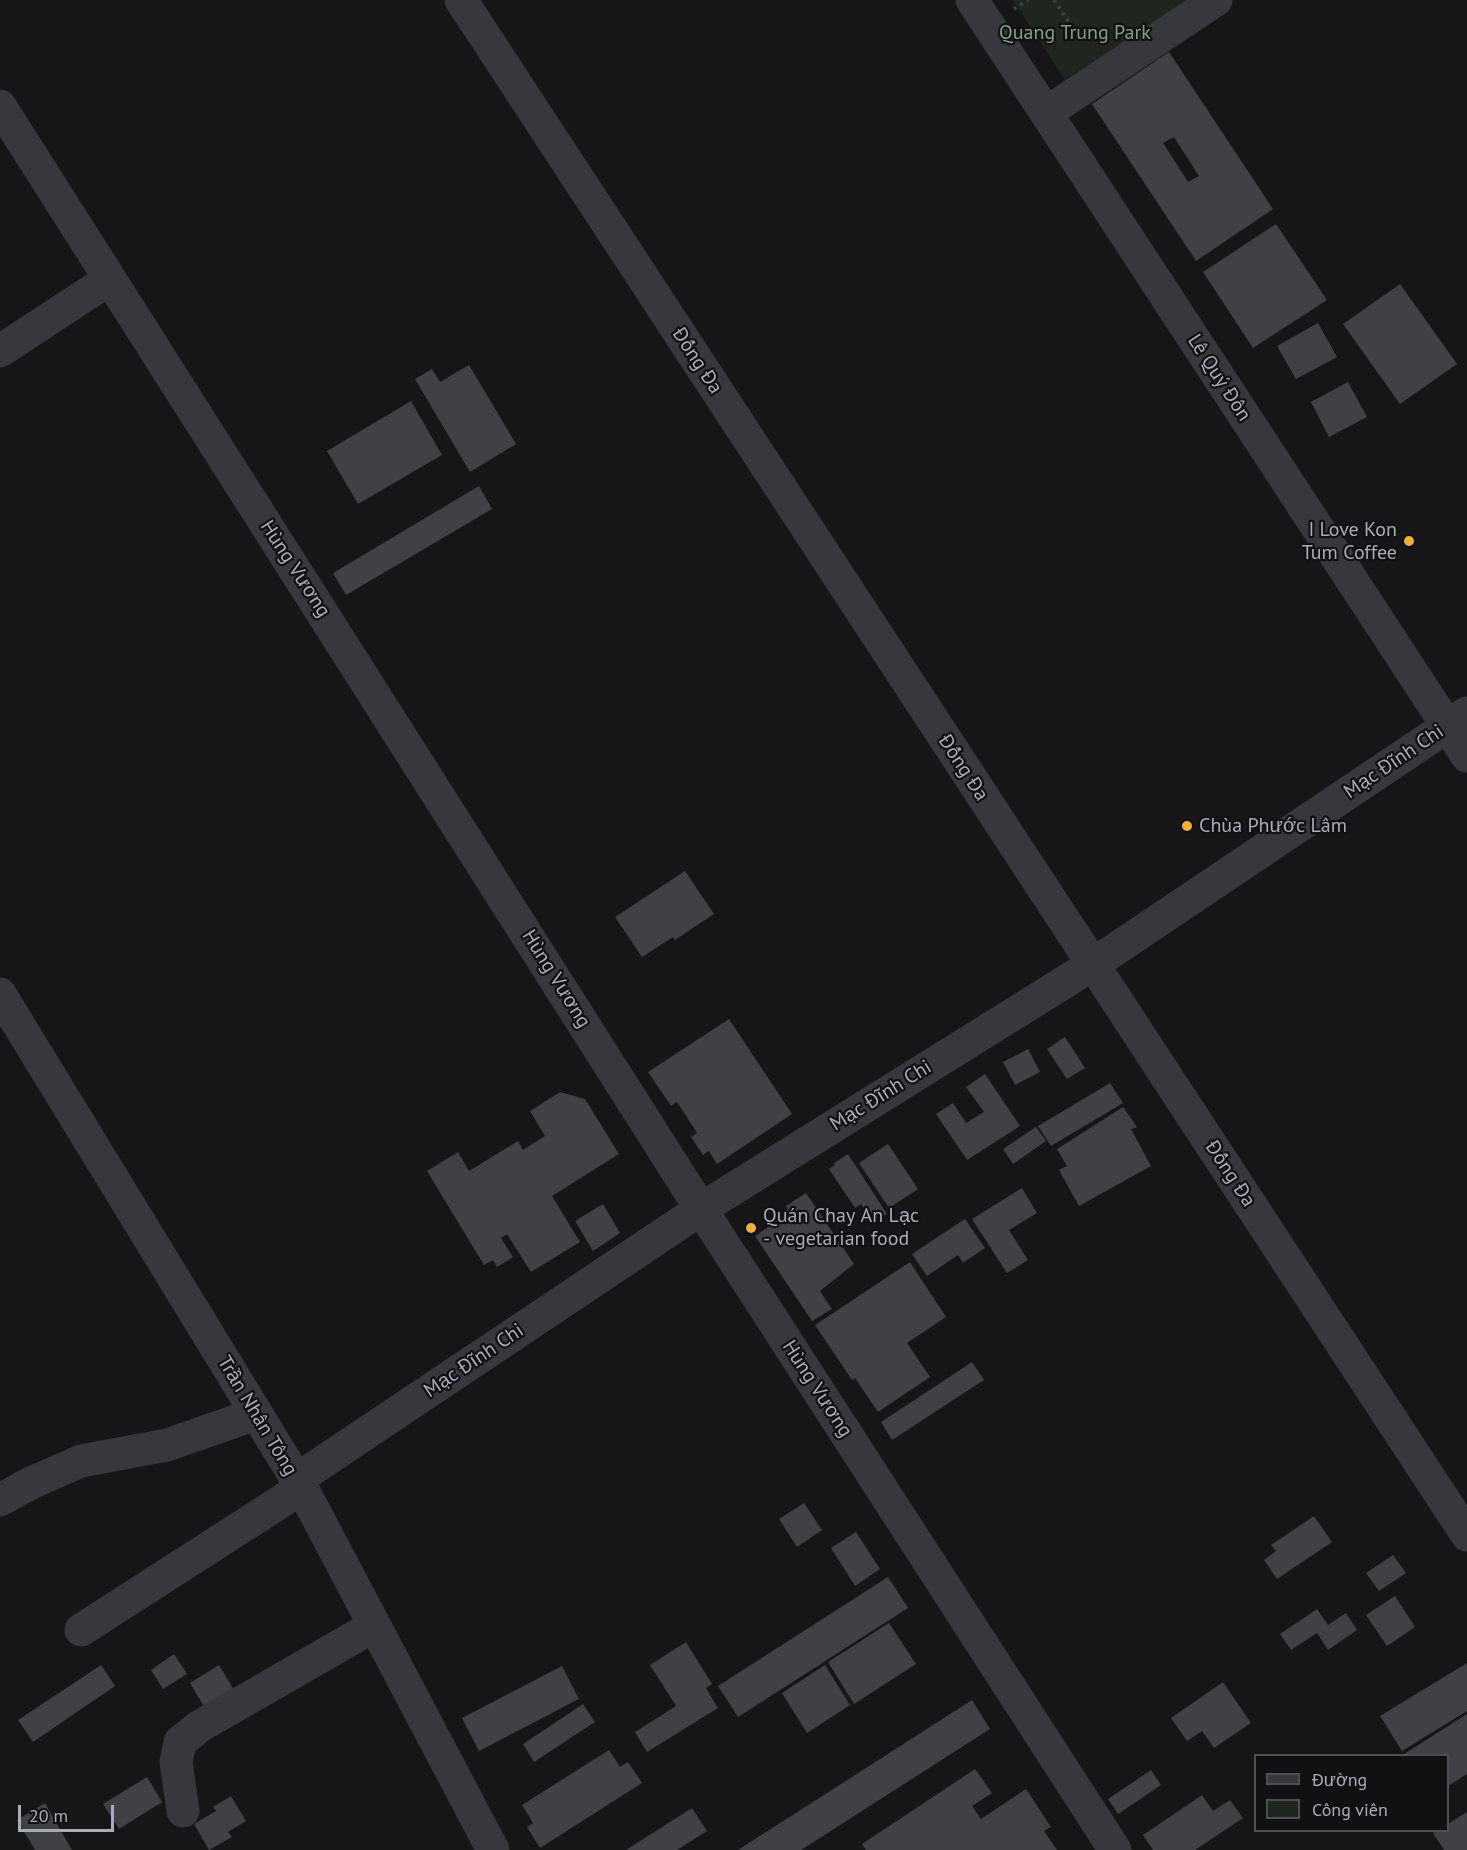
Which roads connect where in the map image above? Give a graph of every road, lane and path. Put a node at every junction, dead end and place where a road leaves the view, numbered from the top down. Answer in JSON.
{"nodes":[{"id":1,"x":461,"y":0,"type":"edge"},
{"id":2,"x":972,"y":0,"type":"edge"},
{"id":3,"x":1054,"y":0,"type":"edge"},
{"id":4,"x":1216,"y":0,"type":"edge"},
{"id":5,"x":1073,"y":28,"type":"dead end"},
{"id":6,"x":0,"y":106,"type":"edge"},
{"id":7,"x":1046,"y":113,"type":"junction"},
{"id":8,"x":110,"y":279,"type":"junction"},
{"id":9,"x":0,"y":351,"type":"edge"},
{"id":10,"x":1457,"y":720,"type":"edge"},
{"id":11,"x":1467,"y":756,"type":"edge"},
{"id":12,"x":1092,"y":965,"type":"junction"},
{"id":13,"x":0,"y":994,"type":"edge"},
{"id":14,"x":701,"y":1209,"type":"junction"},
{"id":15,"x":256,"y":1414,"type":"junction"},
{"id":16,"x":299,"y":1484,"type":"junction"},
{"id":17,"x":0,"y":1500,"type":"edge"},
{"id":18,"x":1467,"y":1535,"type":"edge"},
{"id":19,"x":374,"y":1626,"type":"junction"},
{"id":20,"x":81,"y":1630,"type":"dead end"},
{"id":21,"x":183,"y":1811,"type":"dead end"},
{"id":22,"x":493,"y":1850,"type":"edge"},
{"id":23,"x":1114,"y":1850,"type":"edge"}],
"edges":[{"from":1,"to":12,"type":"street","name":"Đống Đa"},
{"from":2,"to":7,"type":"street","name":"Lê Quý Đôn"},
{"from":3,"to":5,"type":"path"},
{"from":4,"to":7,"type":"street"},
{"from":6,"to":8,"type":"street","name":"Hùng Vương"},
{"from":7,"to":10,"type":"street","name":"Lê Quý Đôn"},
{"from":8,"to":9,"type":"street"},
{"from":8,"to":14,"type":"street","name":"Hùng Vương"},
{"from":10,"to":11,"type":"street","name":"Lê Quý Đôn"},
{"from":10,"to":12,"type":"street","name":"Mạc Đĩnh Chi"},
{"from":12,"to":14,"type":"street","name":"Mạc Đĩnh Chi"},
{"from":12,"to":18,"type":"street","name":"Đống Đa"},
{"from":13,"to":15,"type":"street","name":"Trần Nhân Tông"},
{"from":14,"to":16,"type":"street","name":"Mạc Đĩnh Chi"},
{"from":14,"to":23,"type":"street","name":"Hùng Vương"},
{"from":15,"to":16,"type":"street","name":"Trần Nhân Tông"},
{"from":15,"to":17,"type":"street"},
{"from":16,"to":19,"type":"street","name":"Trần Nhân Tông"},
{"from":16,"to":20,"type":"street","name":"Mạc Đĩnh Chi"},
{"from":19,"to":21,"type":"street"},
{"from":19,"to":22,"type":"street","name":"Trần Nhân Tông"}]}
